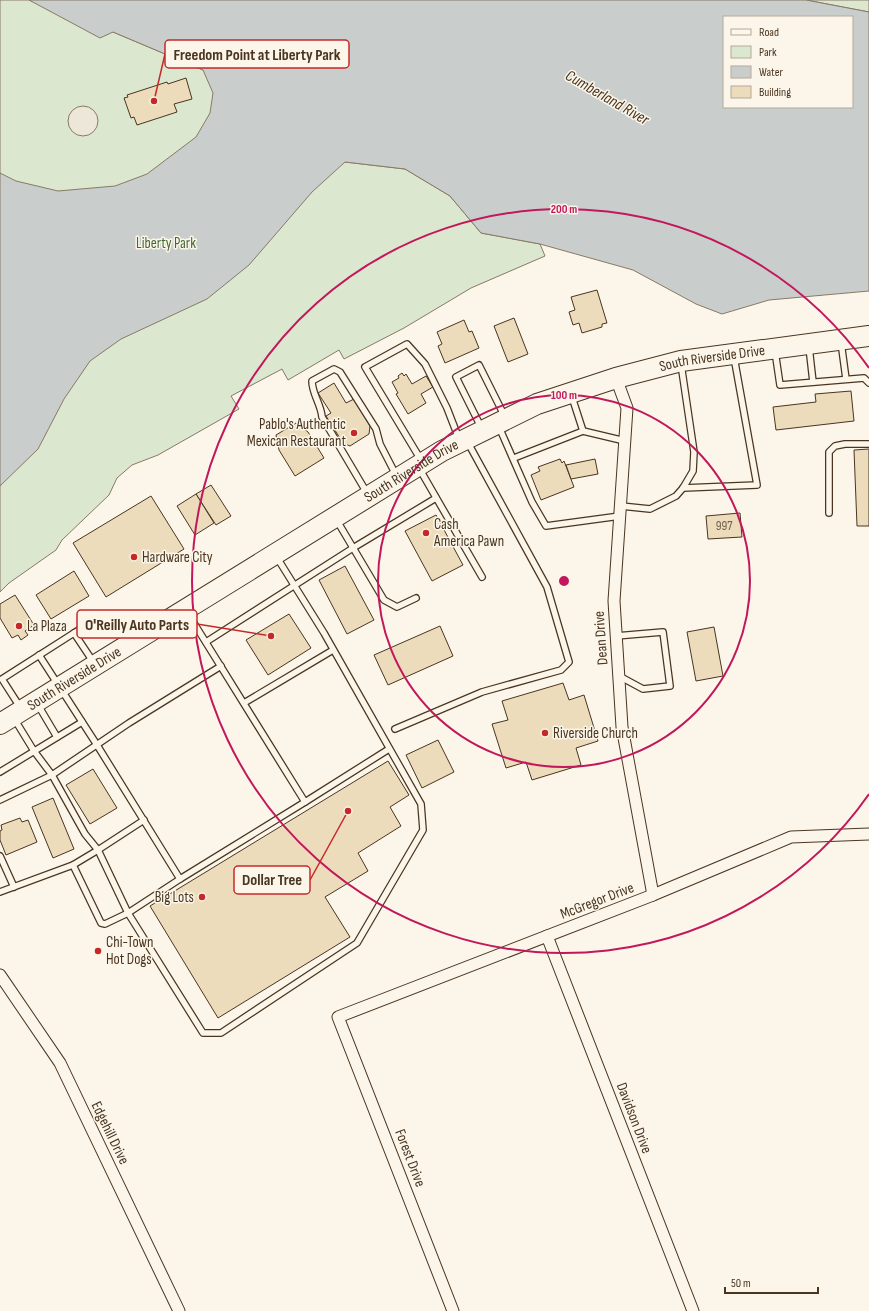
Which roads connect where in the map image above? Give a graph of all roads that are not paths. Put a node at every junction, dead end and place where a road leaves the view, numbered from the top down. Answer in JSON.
{"nodes":[{"id":1,"x":869,"y":336,"type":"edge"},
{"id":2,"x":841,"y":340,"type":"junction"},
{"id":3,"x":809,"y":344,"type":"junction"},
{"id":4,"x":775,"y":349,"type":"junction"},
{"id":5,"x":734,"y":355,"type":"junction"},
{"id":6,"x":681,"y":362,"type":"junction"},
{"id":7,"x":616,"y":378,"type":"junction"},
{"id":8,"x":846,"y":380,"type":"junction"},
{"id":9,"x":813,"y":382,"type":"junction"},
{"id":10,"x":869,"y":384,"type":"edge"},
{"id":11,"x":571,"y":393,"type":"junction"},
{"id":12,"x":483,"y":431,"type":"junction"},
{"id":13,"x":583,"y":431,"type":"junction"},
{"id":14,"x":625,"y":440,"type":"junction"},
{"id":15,"x":869,"y":444,"type":"edge"},
{"id":16,"x":514,"y":458,"type":"junction"},
{"id":17,"x":420,"y":465,"type":"junction"},
{"id":18,"x":398,"y":479,"type":"junction"},
{"id":19,"x":683,"y":488,"type":"junction"},
{"id":20,"x":369,"y":496,"type":"junction"},
{"id":21,"x":436,"y":498,"type":"junction"},
{"id":22,"x":620,"y":511,"type":"junction"},
{"id":23,"x":829,"y":513,"type":"dead end"},
{"id":24,"x":335,"y":518,"type":"junction"},
{"id":25,"x":353,"y":548,"type":"junction"},
{"id":26,"x":275,"y":554,"type":"junction"},
{"id":27,"x":482,"y":577,"type":"dead end"},
{"id":28,"x":294,"y":586,"type":"junction"},
{"id":29,"x":416,"y":598,"type":"dead end"},
{"id":30,"x":186,"y":610,"type":"junction"},
{"id":31,"x":98,"y":618,"type":"dead end"},
{"id":32,"x":74,"y":633,"type":"junction"},
{"id":33,"x":616,"y":636,"type":"junction"},
{"id":34,"x":206,"y":642,"type":"junction"},
{"id":35,"x":333,"y":650,"type":"junction"},
{"id":36,"x":39,"y":655,"type":"junction"},
{"id":37,"x":95,"y":665,"type":"junction"},
{"id":38,"x":221,"y":666,"type":"junction"},
{"id":39,"x":619,"y":676,"type":"junction"},
{"id":40,"x":1,"y":677,"type":"edge"},
{"id":41,"x":60,"y":687,"type":"junction"},
{"id":42,"x":244,"y":703,"type":"junction"},
{"id":43,"x":12,"y":715,"type":"edge"},
{"id":44,"x":82,"y":722,"type":"junction"},
{"id":45,"x":395,"y":729,"type":"dead end"},
{"id":46,"x":57,"y":738,"type":"junction"},
{"id":47,"x":97,"y":745,"type":"junction"},
{"id":48,"x":389,"y":749,"type":"junction"},
{"id":49,"x":34,"y":751,"type":"junction"},
{"id":50,"x":0,"y":772,"type":"edge"},
{"id":51,"x":52,"y":774,"type":"junction"},
{"id":52,"x":0,"y":800,"type":"edge"},
{"id":53,"x":305,"y":802,"type":"junction"},
{"id":54,"x":144,"y":820,"type":"junction"},
{"id":55,"x":869,"y":834,"type":"edge"},
{"id":56,"x":98,"y":850,"type":"junction"},
{"id":57,"x":0,"y":856,"type":"edge"},
{"id":58,"x":73,"y":865,"type":"junction"},
{"id":59,"x":180,"y":879,"type":"junction"},
{"id":60,"x":14,"y":887,"type":"junction"},
{"id":61,"x":0,"y":892,"type":"edge"},
{"id":62,"x":653,"y":895,"type":"junction"},
{"id":63,"x":128,"y":913,"type":"junction"},
{"id":64,"x":548,"y":936,"type":"junction"},
{"id":65,"x":0,"y":976,"type":"edge"},
{"id":66,"x":338,"y":1017,"type":"joint"},
{"id":67,"x":179,"y":1311,"type":"edge"},
{"id":68,"x":453,"y":1311,"type":"edge"},
{"id":69,"x":693,"y":1311,"type":"edge"}],
"edges":[{"from":1,"to":2,"type":"highway","name":"South Riverside Drive"},
{"from":2,"to":3,"type":"highway","name":"South Riverside Drive"},
{"from":2,"to":8,"type":"lane"},
{"from":3,"to":4,"type":"highway","name":"South Riverside Drive"},
{"from":3,"to":9,"type":"lane"},
{"from":4,"to":5,"type":"highway","name":"South Riverside Drive"},
{"from":4,"to":9,"type":"lane"},
{"from":5,"to":6,"type":"highway","name":"South Riverside Drive"},
{"from":5,"to":19,"type":"lane"},
{"from":6,"to":7,"type":"highway","name":"South Riverside Drive"},
{"from":6,"to":19,"type":"lane"},
{"from":7,"to":11,"type":"highway","name":"South Riverside Drive"},
{"from":7,"to":14,"type":"street","name":"Dean Drive"},
{"from":8,"to":9,"type":"lane"},
{"from":8,"to":10,"type":"lane"},
{"from":11,"to":12,"type":"highway","name":"South Riverside Drive"},
{"from":11,"to":13,"type":"lane"},
{"from":12,"to":12,"type":"lane"},
{"from":12,"to":16,"type":"lane"},
{"from":12,"to":17,"type":"highway","name":"South Riverside Drive"},
{"from":12,"to":17,"type":"lane"},
{"from":12,"to":45,"type":"lane"},
{"from":13,"to":14,"type":"lane"},
{"from":13,"to":16,"type":"lane"},
{"from":14,"to":22,"type":"street","name":"Dean Drive"},
{"from":15,"to":23,"type":"lane"},
{"from":16,"to":22,"type":"lane"},
{"from":17,"to":18,"type":"highway","name":"South Riverside Drive"},
{"from":17,"to":21,"type":"lane"},
{"from":18,"to":20,"type":"highway","name":"South Riverside Drive"},
{"from":18,"to":20,"type":"lane"},
{"from":19,"to":22,"type":"lane"},
{"from":20,"to":24,"type":"highway","name":"South Riverside Drive"},
{"from":21,"to":25,"type":"lane"},
{"from":21,"to":27,"type":"lane"},
{"from":22,"to":33,"type":"street","name":"Dean Drive"},
{"from":24,"to":25,"type":"lane"},
{"from":24,"to":26,"type":"highway","name":"South Riverside Drive"},
{"from":25,"to":28,"type":"lane"},
{"from":25,"to":29,"type":"lane"},
{"from":26,"to":28,"type":"lane"},
{"from":26,"to":30,"type":"highway","name":"South Riverside Drive"},
{"from":28,"to":34,"type":"lane"},
{"from":28,"to":35,"type":"lane"},
{"from":30,"to":34,"type":"lane"},
{"from":30,"to":37,"type":"highway","name":"South Riverside Drive"},
{"from":31,"to":32,"type":"lane"},
{"from":32,"to":36,"type":"lane"},
{"from":32,"to":37,"type":"lane"},
{"from":33,"to":39,"type":"street","name":"Dean Drive"},
{"from":33,"to":39,"type":"lane"},
{"from":34,"to":38,"type":"lane"},
{"from":35,"to":42,"type":"lane"},
{"from":35,"to":48,"type":"lane"},
{"from":36,"to":40,"type":"lane"},
{"from":36,"to":41,"type":"lane"},
{"from":37,"to":41,"type":"highway","name":"South Riverside Drive"},
{"from":38,"to":42,"type":"lane"},
{"from":38,"to":47,"type":"lane"},
{"from":39,"to":62,"type":"street","name":"Dean Drive"},
{"from":40,"to":43,"type":"lane"},
{"from":41,"to":43,"type":"highway","name":"South Riverside Drive"},
{"from":41,"to":44,"type":"lane"},
{"from":42,"to":53,"type":"lane"},
{"from":43,"to":46,"type":"lane"},
{"from":43,"to":49,"type":"lane"},
{"from":44,"to":46,"type":"lane"},
{"from":44,"to":47,"type":"lane"},
{"from":46,"to":49,"type":"lane"},
{"from":47,"to":51,"type":"lane"},
{"from":47,"to":54,"type":"lane"},
{"from":48,"to":53,"type":"lane"},
{"from":48,"to":63,"type":"lane"},
{"from":49,"to":50,"type":"lane"},
{"from":49,"to":51,"type":"lane"},
{"from":51,"to":52,"type":"lane"},
{"from":51,"to":56,"type":"lane"},
{"from":53,"to":59,"type":"lane"},
{"from":54,"to":56,"type":"lane"},
{"from":54,"to":59,"type":"lane"},
{"from":55,"to":62,"type":"street","name":"McGregor Drive"},
{"from":56,"to":58,"type":"lane"},
{"from":56,"to":63,"type":"lane"},
{"from":57,"to":60,"type":"lane"},
{"from":58,"to":60,"type":"lane"},
{"from":58,"to":63,"type":"lane"},
{"from":59,"to":63,"type":"lane"},
{"from":60,"to":61,"type":"lane"},
{"from":62,"to":64,"type":"street","name":"McGregor Drive"},
{"from":64,"to":66,"type":"street","name":"McGregor Drive"},
{"from":64,"to":69,"type":"street","name":"Davidson Drive"},
{"from":65,"to":67,"type":"street","name":"Edgehill Drive"},
{"from":66,"to":68,"type":"street","name":"Forest Drive"}]}
